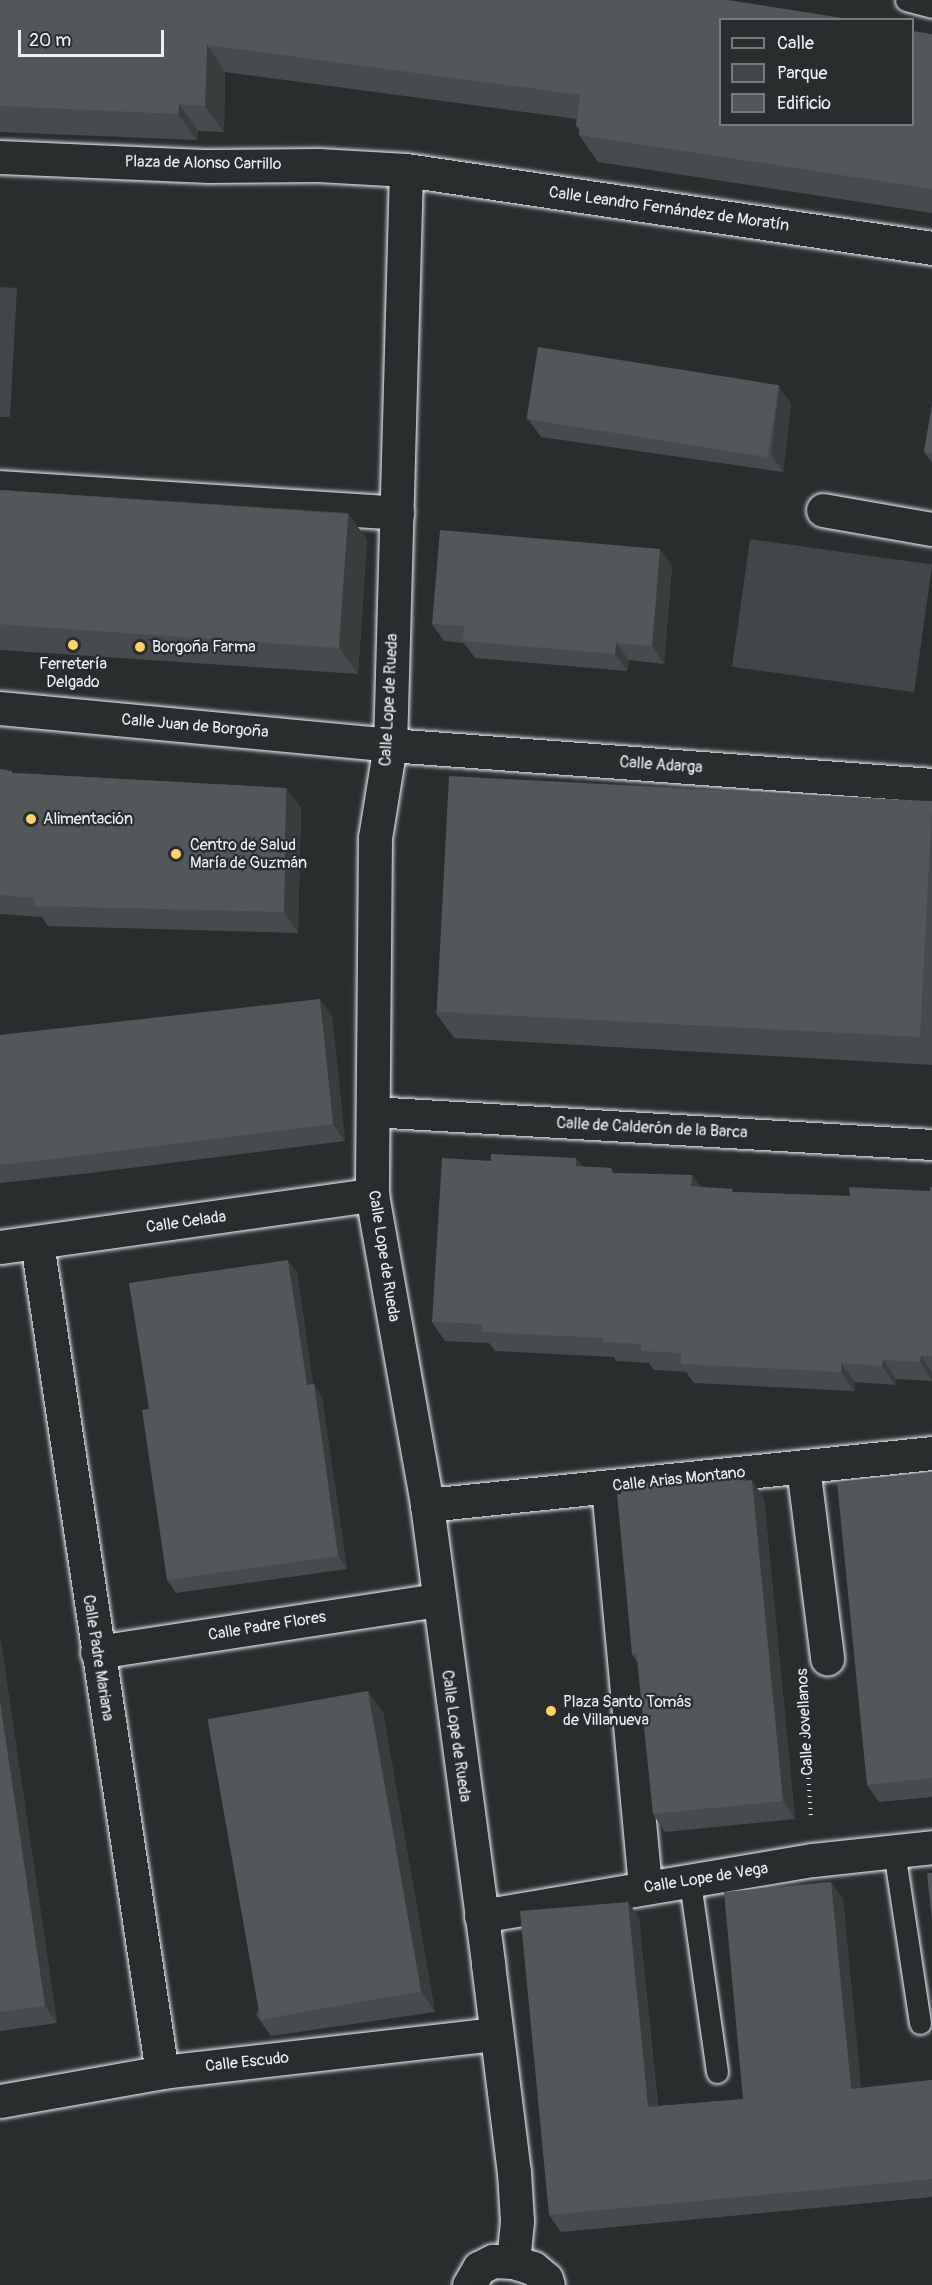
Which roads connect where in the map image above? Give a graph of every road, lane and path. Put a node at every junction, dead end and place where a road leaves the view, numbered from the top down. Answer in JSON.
{"nodes":[{"id":1,"x":906,"y":0,"type":"edge"},
{"id":2,"x":932,"y":7,"type":"edge"},
{"id":3,"x":0,"y":157,"type":"edge"},
{"id":4,"x":406,"y":170,"type":"junction"},
{"id":5,"x":932,"y":248,"type":"edge"},
{"id":6,"x":0,"y":487,"type":"edge"},
{"id":7,"x":823,"y":510,"type":"dead end"},
{"id":8,"x":397,"y":513,"type":"junction"},
{"id":9,"x":932,"y":529,"type":"edge"},
{"id":10,"x":0,"y":708,"type":"edge"},
{"id":11,"x":390,"y":745,"type":"junction"},
{"id":12,"x":932,"y":785,"type":"edge"},
{"id":13,"x":372,"y":1112,"type":"junction"},
{"id":14,"x":932,"y":1145,"type":"edge"},
{"id":15,"x":372,"y":1195,"type":"junction"},
{"id":16,"x":37,"y":1243,"type":"junction"},
{"id":17,"x":0,"y":1248,"type":"edge"},
{"id":18,"x":932,"y":1453,"type":"edge"},
{"id":19,"x":803,"y":1467,"type":"junction"},
{"id":20,"x":608,"y":1487,"type":"junction"},
{"id":21,"x":427,"y":1505,"type":"junction"},
{"id":22,"x":438,"y":1600,"type":"junction"},
{"id":23,"x":97,"y":1652,"type":"junction"},
{"id":24,"x":827,"y":1658,"type":"joint"},
{"id":25,"x":932,"y":1846,"type":"edge"},
{"id":26,"x":894,"y":1851,"type":"junction"},
{"id":27,"x":813,"y":1860,"type":"junction"},
{"id":28,"x":690,"y":1882,"type":"junction"},
{"id":29,"x":645,"y":1887,"type":"junction"},
{"id":30,"x":481,"y":1916,"type":"junction"},
{"id":31,"x":920,"y":2022,"type":"dead end"},
{"id":32,"x":495,"y":2034,"type":"junction"},
{"id":33,"x":162,"y":2072,"type":"junction"},
{"id":34,"x":717,"y":2072,"type":"dead end"},
{"id":35,"x":0,"y":2101,"type":"edge"},
{"id":36,"x":513,"y":2262,"type":"junction"},
{"id":37,"x":469,"y":2285,"type":"edge"},
{"id":38,"x":548,"y":2285,"type":"edge"}],
"edges":[{"from":1,"to":2,"type":"lane"},
{"from":3,"to":4,"type":"street","name":"Plaza de Alonso Carrillo"},
{"from":4,"to":5,"type":"street","name":"Calle Leandro Fernández de Moratín"},
{"from":4,"to":8,"type":"street","name":"Calle Lope de Rueda"},
{"from":6,"to":8,"type":"street"},
{"from":7,"to":9,"type":"street"},
{"from":8,"to":11,"type":"street","name":"Calle Lope de Rueda"},
{"from":10,"to":11,"type":"street","name":"Calle Juan de Borgoña"},
{"from":11,"to":12,"type":"street","name":"Calle Adarga"},
{"from":11,"to":13,"type":"street","name":"Calle Lope de Rueda"},
{"from":13,"to":14,"type":"street","name":"Calle de Calderón de la Barca"},
{"from":13,"to":15,"type":"street","name":"Calle Lope de Rueda"},
{"from":15,"to":16,"type":"street","name":"Calle Celada"},
{"from":15,"to":21,"type":"street","name":"Calle Lope de Rueda"},
{"from":16,"to":17,"type":"street","name":"Calle Celada"},
{"from":16,"to":23,"type":"street","name":"Calle Padre Mariana"},
{"from":18,"to":19,"type":"street","name":"Calle Arias Montano"},
{"from":19,"to":20,"type":"street","name":"Calle Arias Montano"},
{"from":19,"to":24,"type":"street","name":"Calle Jovellanos"},
{"from":20,"to":21,"type":"street","name":"Calle Arias Montano"},
{"from":20,"to":29,"type":"street"},
{"from":21,"to":22,"type":"street","name":"Calle Lope de Rueda"},
{"from":22,"to":23,"type":"street","name":"Calle Padre Flores"},
{"from":22,"to":30,"type":"street","name":"Calle Lope de Rueda"},
{"from":23,"to":33,"type":"street","name":"Calle Padre Mariana"},
{"from":24,"to":27,"type":"path","name":"Calle Jovellanos"},
{"from":25,"to":26,"type":"street","name":"Calle Lope de Vega"},
{"from":26,"to":27,"type":"street","name":"Calle Lope de Vega"},
{"from":26,"to":31,"type":"lane"},
{"from":27,"to":28,"type":"street","name":"Calle Lope de Vega"},
{"from":28,"to":29,"type":"street","name":"Calle Lope de Vega"},
{"from":28,"to":34,"type":"lane"},
{"from":29,"to":30,"type":"street","name":"Calle Lope de Vega"},
{"from":30,"to":32,"type":"street","name":"Calle Lope de Rueda"},
{"from":32,"to":33,"type":"street","name":"Calle Escudo"},
{"from":32,"to":36,"type":"street","name":"Calle Lope de Rueda"},
{"from":33,"to":35,"type":"street","name":"Calle Escudo"},
{"from":36,"to":37,"type":"street"},
{"from":36,"to":38,"type":"street"}]}
